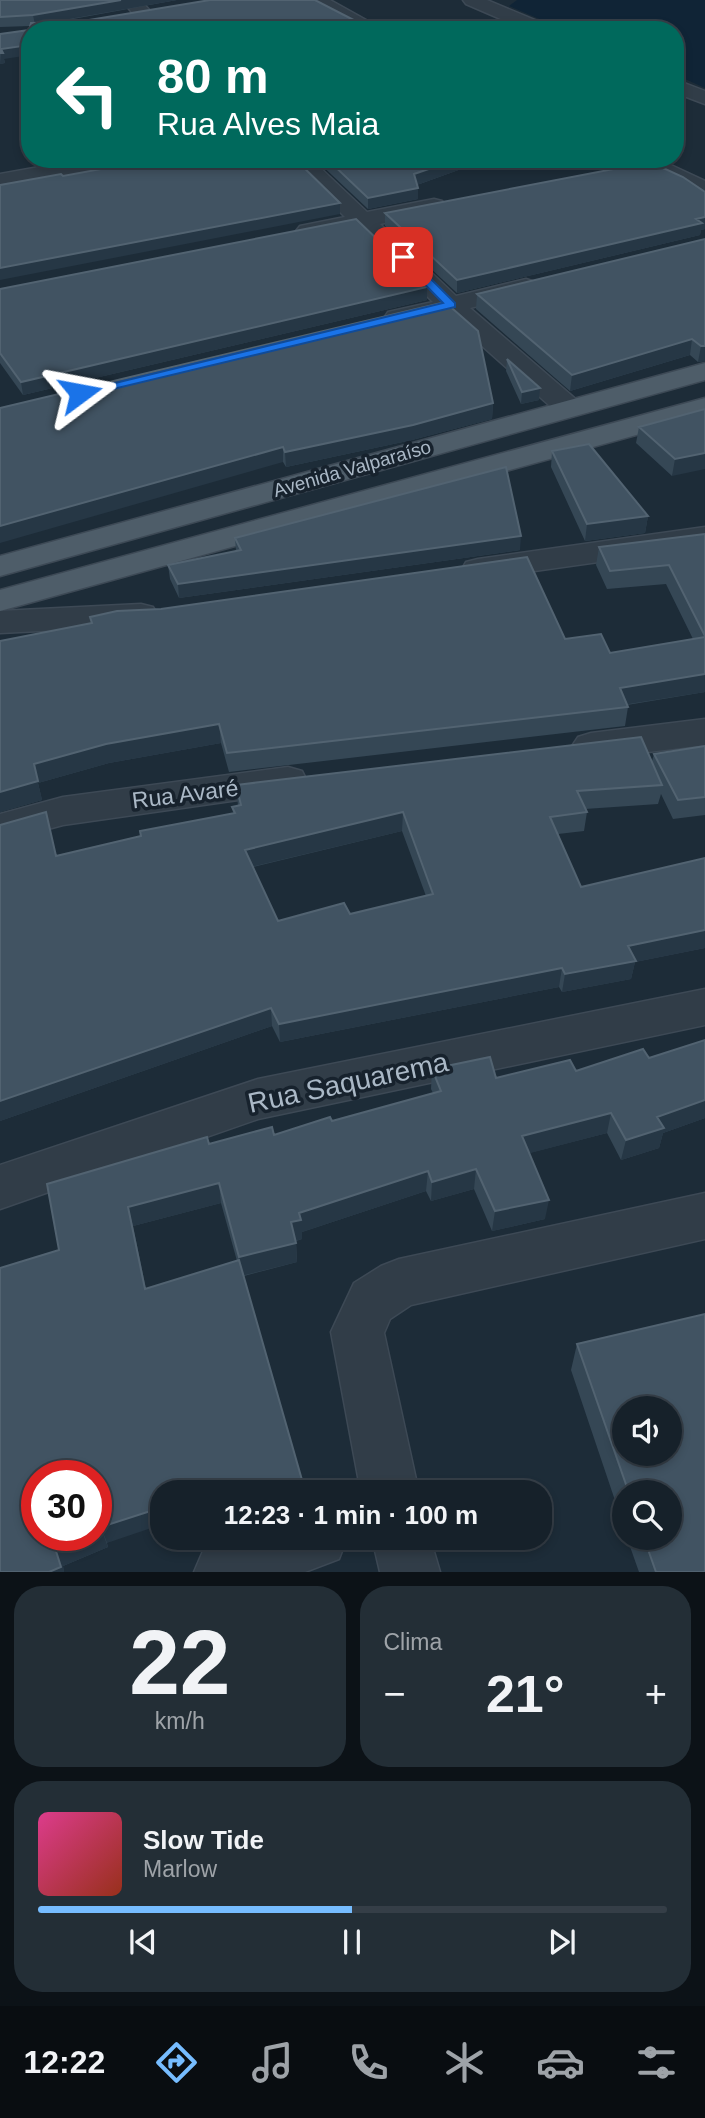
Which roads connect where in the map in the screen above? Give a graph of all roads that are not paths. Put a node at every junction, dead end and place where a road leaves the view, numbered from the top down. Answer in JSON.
{"nodes":[{"id":1,"x":130,"y":0,"type":"edge"},
{"id":2,"x":316,"y":0,"type":"edge"},
{"id":3,"x":481,"y":1,"type":"edge"},
{"id":4,"x":171,"y":10,"type":"edge"},
{"id":5,"x":144,"y":15,"type":"junction"},
{"id":6,"x":119,"y":18,"type":"edge"},
{"id":7,"x":150,"y":21,"type":"edge"},
{"id":8,"x":358,"y":21,"type":"edge"},
{"id":9,"x":523,"y":21,"type":"edge"},
{"id":10,"x":684,"y":89,"type":"edge"},
{"id":11,"x":705,"y":98,"type":"edge"},
{"id":12,"x":72,"y":168,"type":"edge"},
{"id":13,"x":307,"y":168,"type":"edge"},
{"id":14,"x":647,"y":168,"type":"edge"},
{"id":15,"x":0,"y":181,"type":"edge"},
{"id":16,"x":705,"y":190,"type":"edge"},
{"id":17,"x":457,"y":201,"type":"edge"},
{"id":18,"x":361,"y":220,"type":"junction"},
{"id":19,"x":281,"y":236,"type":"edge"},
{"id":20,"x":544,"y":282,"type":"edge"},
{"id":21,"x":451,"y":305,"type":"junction"},
{"id":22,"x":371,"y":324,"type":"edge"},
{"id":23,"x":705,"y":371,"type":"edge"},
{"id":24,"x":653,"y":385,"type":"junction"},
{"id":25,"x":569,"y":408,"type":"junction"},
{"id":26,"x":696,"y":409,"type":"edge"},
{"id":27,"x":705,"y":537,"type":"edge"},
{"id":28,"x":0,"y":566,"type":"edge"},
{"id":29,"x":447,"y":573,"type":"edge"},
{"id":30,"x":0,"y":601,"type":"edge"},
{"id":31,"x":176,"y":612,"type":"edge"},
{"id":32,"x":0,"y":622,"type":"edge"},
{"id":33,"x":705,"y":732,"type":"edge"},
{"id":34,"x":558,"y":750,"type":"edge"},
{"id":35,"x":325,"y":777,"type":"edge"},
{"id":36,"x":0,"y":828,"type":"edge"},
{"id":37,"x":705,"y":1007,"type":"edge"},
{"id":38,"x":0,"y":1186,"type":"edge"},
{"id":39,"x":705,"y":1216,"type":"edge"},
{"id":40,"x":387,"y":1480,"type":"edge"},
{"id":41,"x":285,"y":1550,"type":"edge"},
{"id":42,"x":404,"y":1550,"type":"edge"},
{"id":43,"x":224,"y":1572,"type":"edge"},
{"id":44,"x":410,"y":1572,"type":"edge"}],
"edges":[{"from":1,"to":5,"type":"street"},
{"from":2,"to":8,"type":"street"},
{"from":3,"to":9,"type":"street"},
{"from":4,"to":5,"type":"street"},
{"from":5,"to":6,"type":"street"},
{"from":5,"to":7,"type":"street"},
{"from":10,"to":11,"type":"street"},
{"from":12,"to":15,"type":"street"},
{"from":13,"to":18,"type":"street"},
{"from":14,"to":16,"type":"street"},
{"from":17,"to":18,"type":"street"},
{"from":18,"to":19,"type":"street"},
{"from":18,"to":21,"type":"street"},
{"from":20,"to":21,"type":"street"},
{"from":21,"to":22,"type":"street"},
{"from":21,"to":25,"type":"street"},
{"from":23,"to":24,"type":"main road","name":"Avenida Valparaíso"},
{"from":24,"to":25,"type":"main road","name":"Avenida Valparaíso"},
{"from":24,"to":26,"type":"main road"},
{"from":25,"to":28,"type":"main road","name":"Avenida Valparaíso"},
{"from":26,"to":30,"type":"main road","name":"Avenida Valparaíso"},
{"from":27,"to":29,"type":"street"},
{"from":31,"to":32,"type":"street"},
{"from":33,"to":34,"type":"street"},
{"from":35,"to":36,"type":"street","name":"Rua Avaré"},
{"from":37,"to":38,"type":"street","name":"Rua Saquarema"},
{"from":39,"to":40,"type":"street"},
{"from":41,"to":43,"type":"street"},
{"from":42,"to":44,"type":"street"}]}
